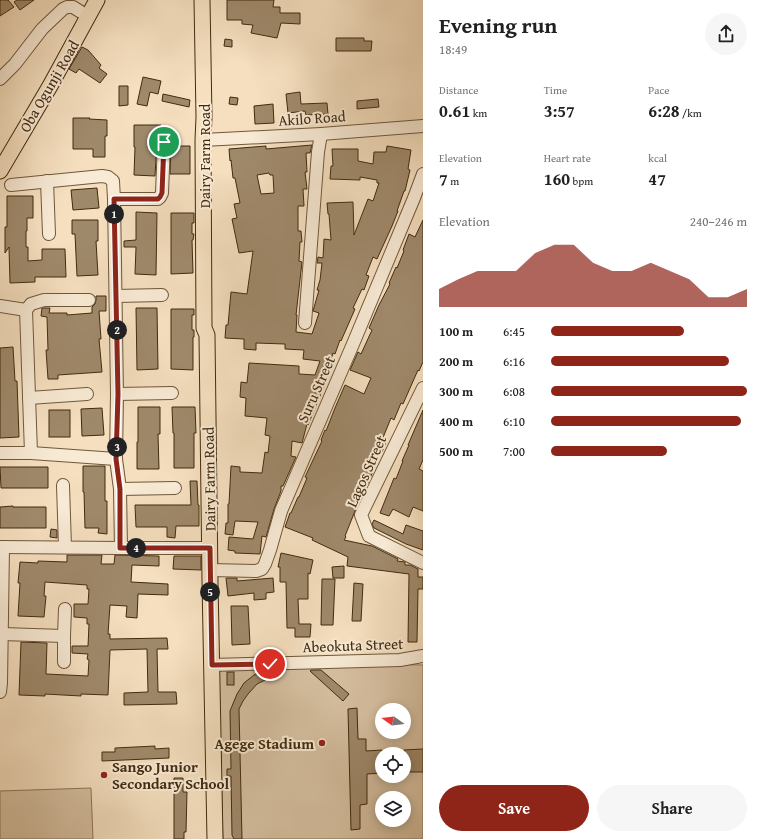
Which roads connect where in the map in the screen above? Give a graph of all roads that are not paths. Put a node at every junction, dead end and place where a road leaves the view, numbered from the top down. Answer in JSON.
{"nodes":[{"id":1,"x":97,"y":0,"type":"edge"},
{"id":2,"x":202,"y":0,"type":"edge"},
{"id":3,"x":210,"y":0,"type":"edge"},
{"id":4,"x":86,"y":10,"type":"edge"},
{"id":5,"x":0,"y":80,"type":"edge"},
{"id":6,"x":423,"y":126,"type":"edge"},
{"id":7,"x":321,"y":134,"type":"junction"},
{"id":8,"x":207,"y":140,"type":"junction"},
{"id":9,"x":164,"y":142,"type":"dead end"},
{"id":10,"x":0,"y":153,"type":"edge"},
{"id":11,"x":0,"y":171,"type":"edge"},
{"id":12,"x":423,"y":174,"type":"edge"},
{"id":13,"x":47,"y":181,"type":"junction"},
{"id":14,"x":11,"y":185,"type":"dead end"},
{"id":15,"x":114,"y":199,"type":"junction"},
{"id":16,"x":49,"y":234,"type":"dead end"},
{"id":17,"x":162,"y":294,"type":"dead end"},
{"id":18,"x":116,"y":296,"type":"junction"},
{"id":19,"x":89,"y":300,"type":"dead end"},
{"id":20,"x":0,"y":306,"type":"edge"},
{"id":21,"x":26,"y":310,"type":"junction"},
{"id":22,"x":305,"y":323,"type":"dead end"},
{"id":23,"x":423,"y":388,"type":"edge"},
{"id":24,"x":172,"y":393,"type":"dead end"},
{"id":25,"x":87,"y":394,"type":"dead end"},
{"id":26,"x":118,"y":394,"type":"junction"},
{"id":27,"x":29,"y":398,"type":"junction"},
{"id":28,"x":0,"y":453,"type":"edge"},
{"id":29,"x":31,"y":453,"type":"junction"},
{"id":30,"x":116,"y":459,"type":"junction"},
{"id":31,"x":63,"y":485,"type":"dead end"},
{"id":32,"x":175,"y":488,"type":"dead end"},
{"id":33,"x":120,"y":489,"type":"junction"},
{"id":34,"x":2,"y":547,"type":"edge"},
{"id":35,"x":64,"y":547,"type":"junction"},
{"id":36,"x":120,"y":548,"type":"junction"},
{"id":37,"x":210,"y":548,"type":"junction"},
{"id":38,"x":423,"y":563,"type":"edge"},
{"id":39,"x":210,"y":570,"type":"junction"},
{"id":40,"x":65,"y":609,"type":"dead end"},
{"id":41,"x":2,"y":634,"type":"junction"},
{"id":42,"x":64,"y":636,"type":"junction"},
{"id":43,"x":423,"y":656,"type":"edge"},
{"id":44,"x":64,"y":662,"type":"dead end"},
{"id":45,"x":212,"y":665,"type":"junction"},
{"id":46,"x":0,"y":692,"type":"edge"},
{"id":47,"x":215,"y":839,"type":"edge"}],
"edges":[{"from":1,"to":4,"type":"main road","name":"Oba Ogunji Road"},
{"from":2,"to":8,"type":"main road","name":"Dairy Farm Road"},
{"from":3,"to":8,"type":"main road","name":"Dairy Farm Road"},
{"from":4,"to":5,"type":"street"},
{"from":4,"to":10,"type":"main road","name":"Oba Ogunji Road"},
{"from":4,"to":11,"type":"main road","name":"Oba Ogunji Road"},
{"from":6,"to":7,"type":"street","name":"Akilo Road"},
{"from":7,"to":8,"type":"street","name":"Akilo Road"},
{"from":7,"to":22,"type":"street"},
{"from":8,"to":37,"type":"main road","name":"Dairy Farm Road"},
{"from":9,"to":15,"type":"street"},
{"from":12,"to":39,"type":"street","name":"Suru Street"},
{"from":13,"to":14,"type":"street"},
{"from":13,"to":15,"type":"street"},
{"from":13,"to":16,"type":"street"},
{"from":15,"to":18,"type":"street"},
{"from":17,"to":18,"type":"street"},
{"from":18,"to":26,"type":"street"},
{"from":19,"to":21,"type":"street"},
{"from":20,"to":21,"type":"street"},
{"from":21,"to":27,"type":"street"},
{"from":23,"to":38,"type":"street","name":"Lagos Street"},
{"from":24,"to":26,"type":"street"},
{"from":25,"to":27,"type":"street"},
{"from":26,"to":30,"type":"street"},
{"from":27,"to":29,"type":"street"},
{"from":28,"to":29,"type":"street"},
{"from":29,"to":30,"type":"street"},
{"from":30,"to":33,"type":"street"},
{"from":31,"to":35,"type":"street"},
{"from":32,"to":33,"type":"street"},
{"from":33,"to":36,"type":"street"},
{"from":34,"to":35,"type":"street"},
{"from":34,"to":41,"type":"street"},
{"from":35,"to":36,"type":"street"},
{"from":36,"to":37,"type":"street"},
{"from":37,"to":39,"type":"main road","name":"Dairy Farm Road"},
{"from":39,"to":45,"type":"main road","name":"Dairy Farm Road"},
{"from":40,"to":42,"type":"street"},
{"from":41,"to":42,"type":"street"},
{"from":41,"to":46,"type":"street"},
{"from":42,"to":44,"type":"street"},
{"from":43,"to":45,"type":"street","name":"Abeokuta Street"},
{"from":45,"to":47,"type":"main road","name":"Dairy Farm Road"}]}
